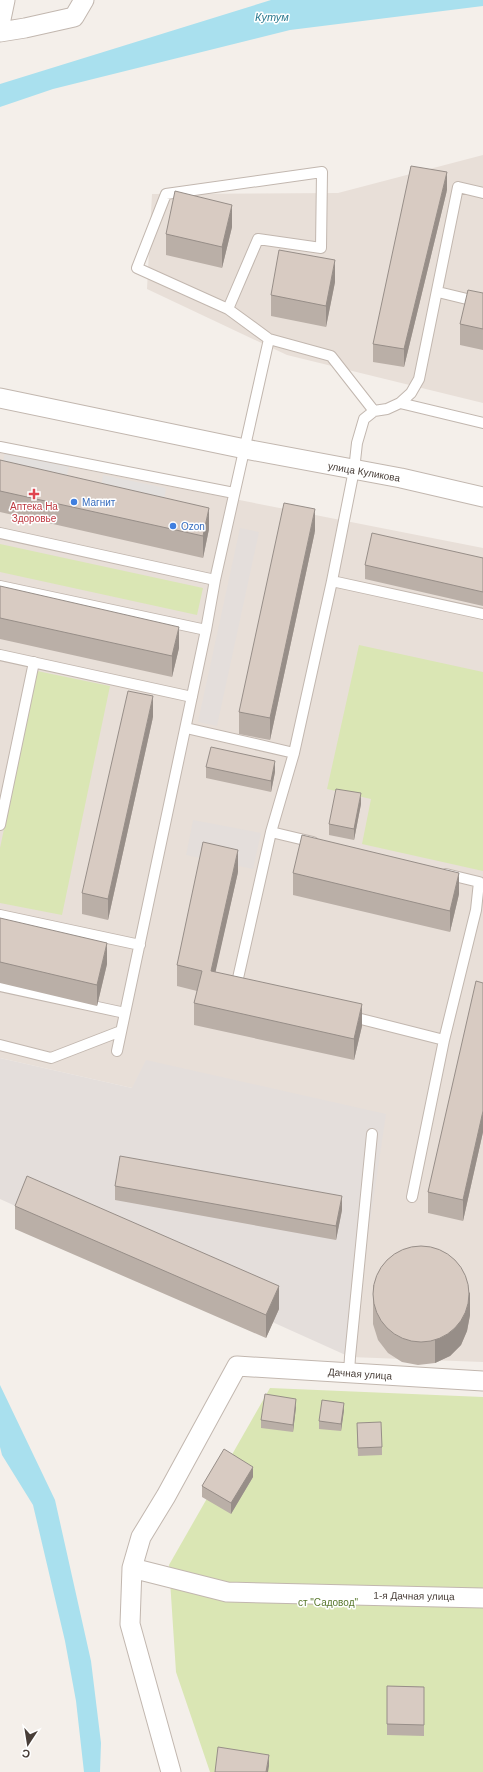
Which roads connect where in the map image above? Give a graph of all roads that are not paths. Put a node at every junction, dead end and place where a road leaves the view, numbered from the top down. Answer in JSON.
{"nodes":[{"id":1,"x":5,"y":0,"type":"edge"},
{"id":2,"x":84,"y":0,"type":"edge"},
{"id":3,"x":0,"y":24,"type":"edge"},
{"id":4,"x":0,"y":32,"type":"edge"},
{"id":5,"x":483,"y":192,"type":"edge"},
{"id":6,"x":438,"y":292,"type":"junction"},
{"id":7,"x":483,"y":303,"type":"edge"},
{"id":8,"x":228,"y":309,"type":"junction"},
{"id":9,"x":269,"y":339,"type":"junction"},
{"id":10,"x":0,"y":398,"type":"edge"},
{"id":11,"x":400,"y":403,"type":"junction"},
{"id":12,"x":374,"y":411,"type":"junction"},
{"id":13,"x":483,"y":422,"type":"edge"},
{"id":14,"x":0,"y":447,"type":"edge"},
{"id":15,"x":245,"y":449,"type":"junction"},
{"id":16,"x":354,"y":470,"type":"junction"},
{"id":17,"x":234,"y":493,"type":"junction"},
{"id":18,"x":483,"y":496,"type":"edge"},
{"id":19,"x":0,"y":533,"type":"edge"},
{"id":20,"x":215,"y":580,"type":"junction"},
{"id":21,"x":332,"y":581,"type":"junction"},
{"id":22,"x":0,"y":586,"type":"edge"},
{"id":23,"x":483,"y":614,"type":"edge"},
{"id":24,"x":206,"y":630,"type":"junction"},
{"id":25,"x":0,"y":655,"type":"edge"},
{"id":26,"x":34,"y":662,"type":"junction"},
{"id":27,"x":192,"y":697,"type":"junction"},
{"id":28,"x":186,"y":728,"type":"junction"},
{"id":29,"x":294,"y":753,"type":"junction"},
{"id":30,"x":0,"y":825,"type":"edge"},
{"id":31,"x":271,"y":832,"type":"junction"},
{"id":32,"x":325,"y":845,"type":"edge"},
{"id":33,"x":432,"y":871,"type":"edge"},
{"id":34,"x":0,"y":915,"type":"edge"},
{"id":35,"x":140,"y":945,"type":"junction"},
{"id":36,"x":0,"y":986,"type":"edge"},
{"id":37,"x":251,"y":991,"type":"edge"},
{"id":38,"x":336,"y":1012,"type":"edge"},
{"id":39,"x":125,"y":1013,"type":"junction"},
{"id":40,"x":121,"y":1031,"type":"junction"},
{"id":41,"x":444,"y":1040,"type":"junction"},
{"id":42,"x":0,"y":1045,"type":"edge"},
{"id":43,"x":117,"y":1051,"type":"dead end"},
{"id":44,"x":372,"y":1134,"type":"dead end"},
{"id":45,"x":412,"y":1197,"type":"dead end"},
{"id":46,"x":350,"y":1373,"type":"junction"},
{"id":47,"x":483,"y":1380,"type":"edge"},
{"id":48,"x":132,"y":1568,"type":"junction"},
{"id":49,"x":483,"y":1598,"type":"edge"},
{"id":50,"x":171,"y":1772,"type":"edge"}],
"edges":[{"from":1,"to":3,"type":"street"},
{"from":2,"to":4,"type":"street"},
{"from":5,"to":6,"type":"lane"},
{"from":6,"to":7,"type":"lane"},
{"from":6,"to":11,"type":"lane"},
{"from":8,"to":8,"type":"lane"},
{"from":8,"to":9,"type":"lane"},
{"from":9,"to":12,"type":"lane"},
{"from":9,"to":15,"type":"lane"},
{"from":10,"to":15,"type":"street","name":"улица Куликова"},
{"from":11,"to":12,"type":"lane"},
{"from":11,"to":13,"type":"lane"},
{"from":12,"to":16,"type":"lane"},
{"from":14,"to":17,"type":"lane"},
{"from":15,"to":16,"type":"street","name":"улица Куликова"},
{"from":15,"to":17,"type":"lane"},
{"from":16,"to":18,"type":"street","name":"улица Куликова"},
{"from":16,"to":21,"type":"lane"},
{"from":17,"to":20,"type":"lane"},
{"from":19,"to":20,"type":"lane"},
{"from":20,"to":24,"type":"lane"},
{"from":21,"to":23,"type":"lane"},
{"from":21,"to":29,"type":"lane"},
{"from":22,"to":24,"type":"lane"},
{"from":24,"to":27,"type":"lane"},
{"from":25,"to":26,"type":"lane"},
{"from":26,"to":27,"type":"lane"},
{"from":26,"to":30,"type":"lane"},
{"from":27,"to":28,"type":"lane"},
{"from":28,"to":29,"type":"lane"},
{"from":28,"to":35,"type":"lane"},
{"from":29,"to":31,"type":"lane"},
{"from":31,"to":32,"type":"lane"},
{"from":31,"to":37,"type":"lane"},
{"from":33,"to":41,"type":"lane"},
{"from":34,"to":35,"type":"lane"},
{"from":35,"to":39,"type":"lane"},
{"from":36,"to":39,"type":"lane"},
{"from":38,"to":41,"type":"lane"},
{"from":39,"to":40,"type":"lane"},
{"from":40,"to":42,"type":"lane"},
{"from":40,"to":43,"type":"lane"},
{"from":41,"to":45,"type":"lane"},
{"from":44,"to":46,"type":"lane"},
{"from":46,"to":47,"type":"street","name":"Дачная улица"},
{"from":46,"to":48,"type":"street","name":"Дачная улица"},
{"from":48,"to":49,"type":"street","name":"1-я Дачная улица"},
{"from":48,"to":50,"type":"street"}]}
